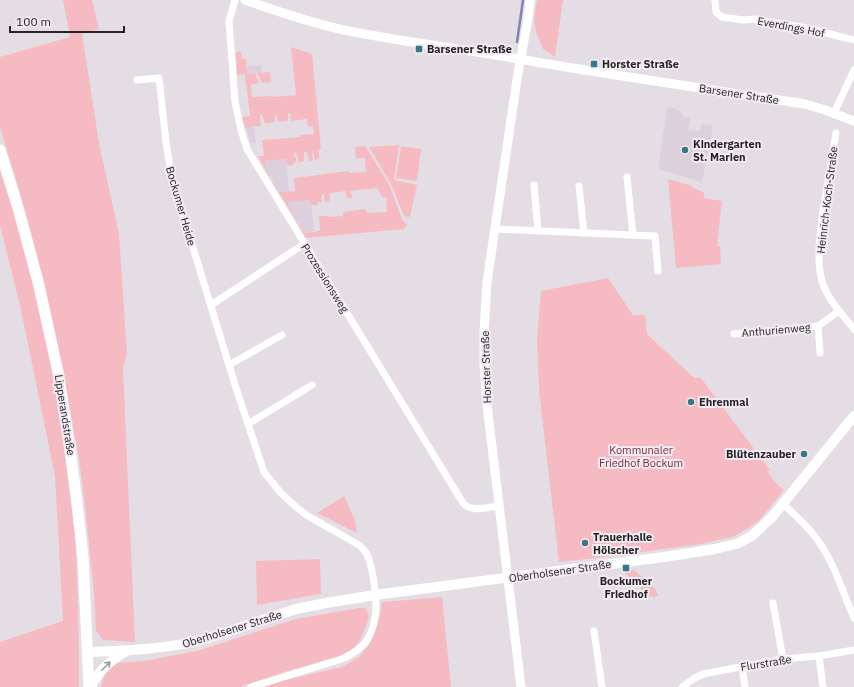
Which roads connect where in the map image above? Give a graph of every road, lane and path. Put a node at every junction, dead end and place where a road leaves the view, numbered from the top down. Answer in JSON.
{"nodes":[{"id":1,"x":235,"y":0,"type":"edge"},
{"id":2,"x":245,"y":0,"type":"edge"},
{"id":3,"x":530,"y":0,"type":"edge"},
{"id":4,"x":715,"y":0,"type":"edge"},
{"id":5,"x":854,"y":40,"type":"edge"},
{"id":6,"x":521,"y":59,"type":"junction"},
{"id":7,"x":854,"y":70,"type":"edge"},
{"id":8,"x":137,"y":80,"type":"dead end"},
{"id":9,"x":834,"y":113,"type":"junction"},
{"id":10,"x":854,"y":121,"type":"edge"},
{"id":11,"x":836,"y":133,"type":"dead end"},
{"id":12,"x":0,"y":150,"type":"edge"},
{"id":13,"x":627,"y":177,"type":"dead end"},
{"id":14,"x":534,"y":186,"type":"dead end"},
{"id":15,"x":580,"y":186,"type":"dead end"},
{"id":16,"x":494,"y":230,"type":"junction"},
{"id":17,"x":538,"y":231,"type":"junction"},
{"id":18,"x":584,"y":233,"type":"junction"},
{"id":19,"x":632,"y":236,"type":"junction"},
{"id":20,"x":304,"y":244,"type":"junction"},
{"id":21,"x":658,"y":271,"type":"dead end"},
{"id":22,"x":211,"y":305,"type":"junction"},
{"id":23,"x":839,"y":311,"type":"junction"},
{"id":24,"x":818,"y":326,"type":"junction"},
{"id":25,"x":854,"y":329,"type":"edge"},
{"id":26,"x":734,"y":334,"type":"dead end"},
{"id":27,"x":282,"y":335,"type":"dead end"},
{"id":28,"x":820,"y":354,"type":"dead end"},
{"id":29,"x":229,"y":365,"type":"junction"},
{"id":30,"x":312,"y":385,"type":"dead end"},
{"id":31,"x":854,"y":416,"type":"edge"},
{"id":32,"x":248,"y":424,"type":"junction"},
{"id":33,"x":783,"y":504,"type":"junction"},
{"id":34,"x":499,"y":506,"type":"junction"},
{"id":35,"x":508,"y":578,"type":"junction"},
{"id":36,"x":375,"y":595,"type":"junction"},
{"id":37,"x":773,"y":603,"type":"dead end"},
{"id":38,"x":854,"y":618,"type":"edge"},
{"id":39,"x":594,"y":631,"type":"dead end"},
{"id":40,"x":854,"y":650,"type":"edge"},
{"id":41,"x":127,"y":651,"type":"junction"},
{"id":42,"x":87,"y":652,"type":"junction"},
{"id":43,"x":819,"y":656,"type":"junction"},
{"id":44,"x":782,"y":659,"type":"junction"},
{"id":45,"x":742,"y":666,"type":"junction"},
{"id":46,"x":90,"y":687,"type":"edge"},
{"id":47,"x":251,"y":687,"type":"edge"},
{"id":48,"x":521,"y":687,"type":"edge"},
{"id":49,"x":602,"y":687,"type":"edge"},
{"id":50,"x":682,"y":687,"type":"edge"},
{"id":51,"x":745,"y":687,"type":"edge"},
{"id":52,"x":823,"y":687,"type":"edge"}],
"edges":[{"from":1,"to":20,"type":"street","name":"Prozessionsweg"},
{"from":2,"to":6,"type":"street","name":"Barsener Straße"},
{"from":3,"to":6,"type":"street","name":"Horster Straße"},
{"from":4,"to":5,"type":"street","name":"Everdings Hof"},
{"from":6,"to":9,"type":"street","name":"Barsener Straße"},
{"from":6,"to":16,"type":"street","name":"Horster Straße"},
{"from":7,"to":9,"type":"street"},
{"from":8,"to":22,"type":"street","name":"Bockumer Heide"},
{"from":9,"to":10,"type":"street","name":"Barsener Straße"},
{"from":11,"to":23,"type":"street","name":"Heinrich-Koch-Straße"},
{"from":12,"to":42,"type":"main road","name":"Lipperandstraße"},
{"from":13,"to":19,"type":"street"},
{"from":14,"to":17,"type":"street"},
{"from":15,"to":18,"type":"street"},
{"from":16,"to":17,"type":"street"},
{"from":16,"to":34,"type":"street","name":"Horster Straße"},
{"from":17,"to":18,"type":"street"},
{"from":18,"to":19,"type":"street"},
{"from":19,"to":21,"type":"street"},
{"from":20,"to":22,"type":"street"},
{"from":20,"to":34,"type":"street","name":"Prozessionsweg"},
{"from":22,"to":29,"type":"street","name":"Bockumer Heide"},
{"from":23,"to":24,"type":"street","name":"Anthurienweg"},
{"from":23,"to":25,"type":"street","name":"Heinrich-Koch-Straße"},
{"from":24,"to":26,"type":"street","name":"Anthurienweg"},
{"from":24,"to":28,"type":"street","name":"Anthurienweg"},
{"from":27,"to":29,"type":"street"},
{"from":29,"to":32,"type":"street","name":"Bockumer Heide"},
{"from":30,"to":32,"type":"street"},
{"from":31,"to":33,"type":"main road","name":"Oberholsener Straße"},
{"from":32,"to":36,"type":"street","name":"Bockumer Heide"},
{"from":33,"to":35,"type":"main road","name":"Oberholsener Straße"},
{"from":33,"to":38,"type":"street"},
{"from":34,"to":35,"type":"street","name":"Horster Straße"},
{"from":35,"to":36,"type":"main road","name":"Oberholsener Straße"},
{"from":35,"to":48,"type":"street","name":"Horster Straße"},
{"from":36,"to":41,"type":"main road","name":"Oberholsener Straße"},
{"from":36,"to":47,"type":"street"},
{"from":37,"to":44,"type":"street"},
{"from":39,"to":49,"type":"street"},
{"from":40,"to":43,"type":"street","name":"Flurstraße"},
{"from":41,"to":42,"type":"main road","name":"Oberholsener Straße"},
{"from":46,"to":41,"type":"main road","one_way":true},
{"from":42,"to":46,"type":"main road","name":"Lipperandstraße"},
{"from":43,"to":44,"type":"street","name":"Flurstraße"},
{"from":43,"to":52,"type":"street"},
{"from":44,"to":45,"type":"street","name":"Flurstraße"},
{"from":45,"to":50,"type":"street","name":"Flurstraße"},
{"from":45,"to":51,"type":"street"}]}
